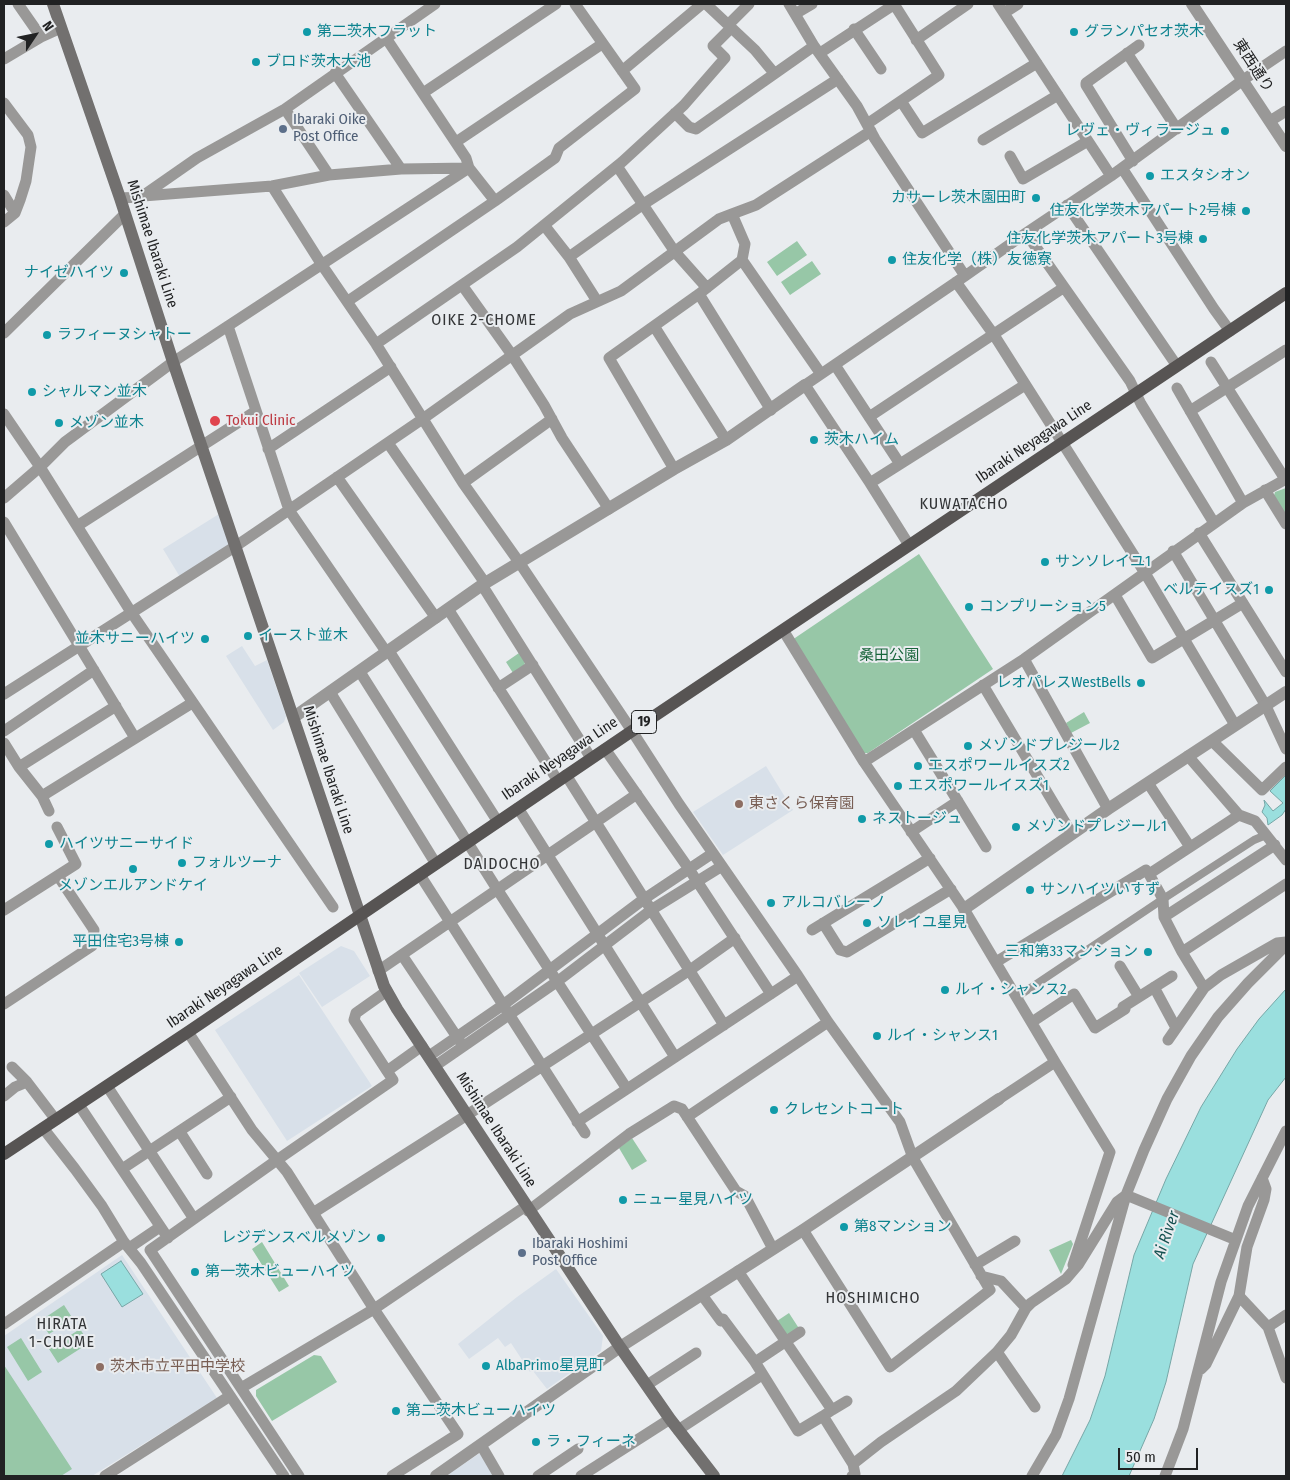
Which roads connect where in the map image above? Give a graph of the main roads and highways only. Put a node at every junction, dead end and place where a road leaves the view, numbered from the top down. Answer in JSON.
{"nodes":[{"id":1,"x":53,"y":4,"type":"edge"},
{"id":2,"x":1286,"y":293,"type":"edge"},
{"id":3,"x":359,"y":916,"type":"junction"},
{"id":4,"x":4,"y":1154,"type":"edge"},
{"id":5,"x":714,"y":1476,"type":"edge"}],
"edges":[{"from":1,"to":3,"type":"main road","name":"Mishimae Ibaraki Line"},
{"from":2,"to":3,"type":"main road","name":"Ibaraki Neyagawa Line","number":"19"},
{"from":3,"to":4,"type":"main road","name":"Ibaraki Neyagawa Line","number":"19"},
{"from":3,"to":5,"type":"main road","name":"Mishimae Ibaraki Line"}]}
